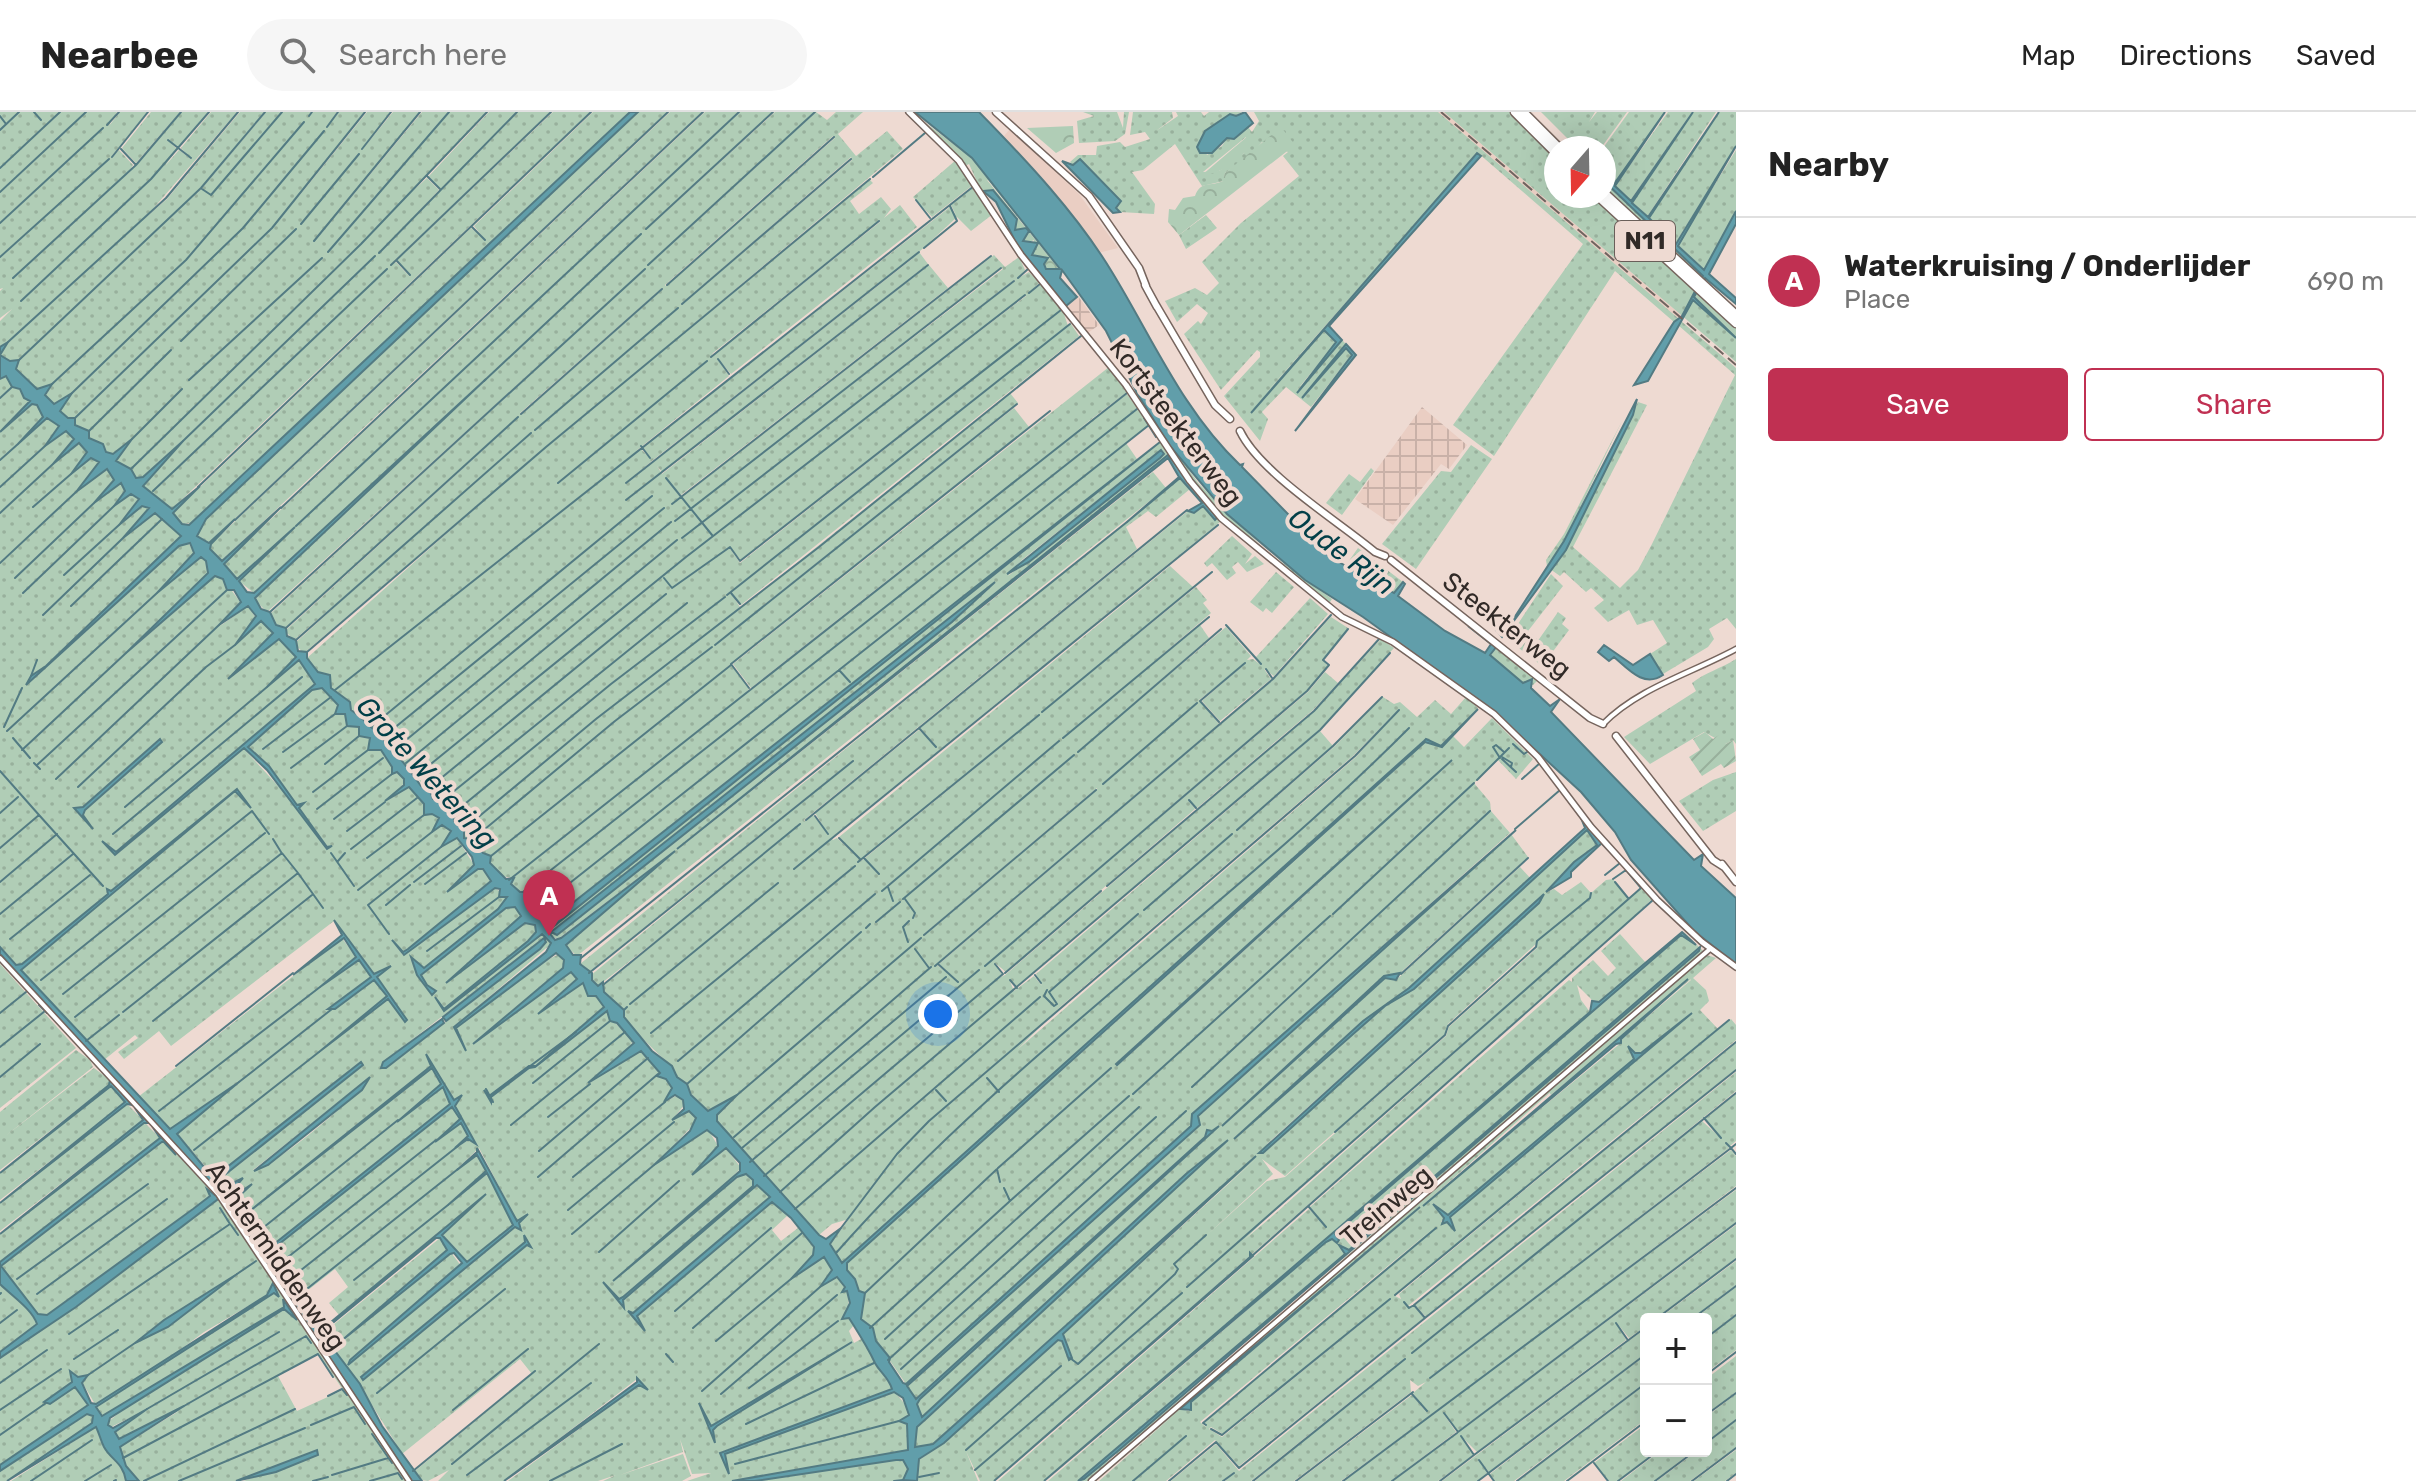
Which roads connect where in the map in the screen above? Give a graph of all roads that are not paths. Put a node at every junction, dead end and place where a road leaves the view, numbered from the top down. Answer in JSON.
{"nodes":[{"id":1,"x":909,"y":112,"type":"edge"},
{"id":2,"x":996,"y":112,"type":"edge"},
{"id":3,"x":1515,"y":112,"type":"edge"},
{"id":4,"x":1523,"y":112,"type":"edge"},
{"id":5,"x":1544,"y":136,"type":"edge"},
{"id":6,"x":1544,"y":139,"type":"edge"},
{"id":7,"x":1616,"y":205,"type":"edge"},
{"id":8,"x":1611,"y":208,"type":"edge"},
{"id":9,"x":1698,"y":286,"type":"junction"},
{"id":10,"x":1736,"y":315,"type":"edge"},
{"id":11,"x":1736,"y":323,"type":"edge"},
{"id":12,"x":1736,"y":649,"type":"edge"},
{"id":13,"x":1603,"y":724,"type":"junction"},
{"id":14,"x":1735,"y":883,"type":"edge"},
{"id":15,"x":1710,"y":949,"type":"junction"},
{"id":16,"x":0,"y":958,"type":"edge"},
{"id":17,"x":1736,"y":967,"type":"edge"},
{"id":18,"x":409,"y":1481,"type":"edge"},
{"id":19,"x":1091,"y":1481,"type":"edge"}],
"edges":[{"from":1,"to":15,"type":"street","name":"Kortsteekterweg"},
{"from":2,"to":13,"type":"main road","name":"Steekterweg"},
{"from":3,"to":6,"type":"highway"},
{"from":4,"to":5,"type":"highway"},
{"from":7,"to":9,"type":"highway","number":"N11"},
{"from":8,"to":9,"type":"highway","number":"N11"},
{"from":9,"to":10,"type":"highway","number":"N11"},
{"from":9,"to":11,"type":"highway","number":"N11"},
{"from":12,"to":13,"type":"street"},
{"from":13,"to":14,"type":"main road","name":"Steekterweg"},
{"from":15,"to":17,"type":"street","name":"Kortsteekterweg"},
{"from":15,"to":19,"type":"street","name":"Treinweg"},
{"from":16,"to":18,"type":"street","name":"Achtermiddenweg"}]}
